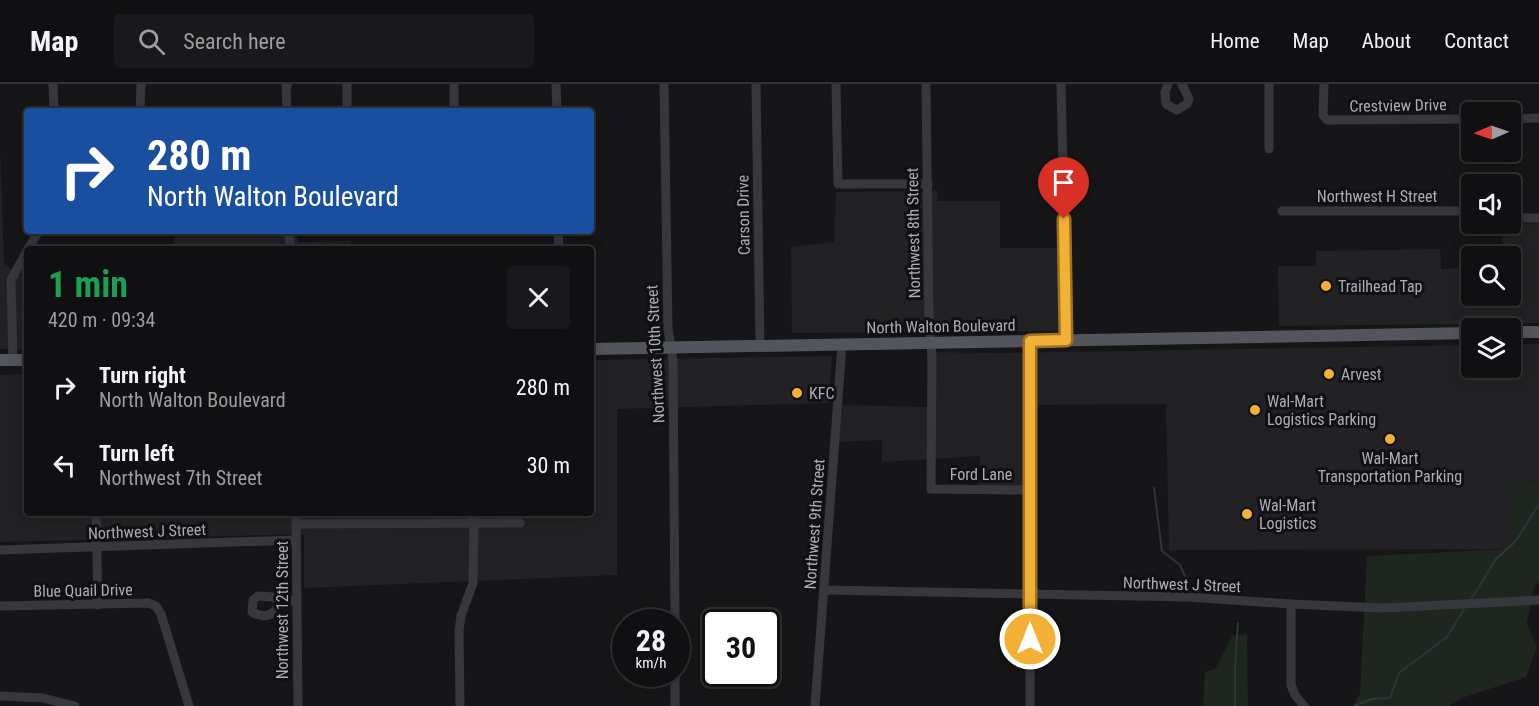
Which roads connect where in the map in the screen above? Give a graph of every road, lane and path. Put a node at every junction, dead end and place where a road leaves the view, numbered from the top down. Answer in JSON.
{"nodes":[{"id":1,"x":53,"y":84,"type":"edge"},
{"id":2,"x":141,"y":84,"type":"edge"},
{"id":3,"x":287,"y":84,"type":"edge"},
{"id":4,"x":347,"y":84,"type":"edge"},
{"id":5,"x":454,"y":84,"type":"edge"},
{"id":6,"x":556,"y":84,"type":"edge"},
{"id":7,"x":664,"y":84,"type":"edge"},
{"id":8,"x":756,"y":84,"type":"edge"},
{"id":9,"x":836,"y":84,"type":"edge"},
{"id":10,"x":926,"y":84,"type":"edge"},
{"id":11,"x":1061,"y":84,"type":"edge"},
{"id":12,"x":1168,"y":84,"type":"edge"},
{"id":13,"x":1182,"y":84,"type":"edge"},
{"id":14,"x":1269,"y":84,"type":"edge"},
{"id":15,"x":1324,"y":84,"type":"edge"},
{"id":16,"x":54,"y":108,"type":"edge"},
{"id":17,"x":140,"y":108,"type":"edge"},
{"id":18,"x":287,"y":108,"type":"edge"},
{"id":19,"x":347,"y":108,"type":"edge"},
{"id":20,"x":454,"y":108,"type":"edge"},
{"id":21,"x":557,"y":108,"type":"edge"},
{"id":22,"x":1521,"y":118,"type":"edge"},
{"id":23,"x":1539,"y":118,"type":"edge"},
{"id":24,"x":1461,"y":119,"type":"edge"},
{"id":25,"x":1269,"y":149,"type":"dead end"},
{"id":26,"x":928,"y":184,"type":"junction"},
{"id":27,"x":1282,"y":211,"type":"dead end"},
{"id":28,"x":1461,"y":211,"type":"edge"},
{"id":29,"x":1521,"y":218,"type":"edge"},
{"id":30,"x":1539,"y":218,"type":"edge"},
{"id":31,"x":24,"y":257,"type":"edge"},
{"id":32,"x":1521,"y":332,"type":"edge"},
{"id":33,"x":1539,"y":332,"type":"edge"},
{"id":34,"x":1461,"y":333,"type":"edge"},
{"id":35,"x":1066,"y":340,"type":"junction"},
{"id":36,"x":1030,"y":341,"type":"junction"},
{"id":37,"x":931,"y":343,"type":"junction"},
{"id":38,"x":842,"y":345,"type":"junction"},
{"id":39,"x":760,"y":346,"type":"junction"},
{"id":40,"x":671,"y":348,"type":"junction"},
{"id":41,"x":594,"y":349,"type":"edge"},
{"id":42,"x":6,"y":360,"type":"edge"},
{"id":43,"x":24,"y":360,"type":"edge"},
{"id":44,"x":931,"y":489,"type":"joint"},
{"id":45,"x":1030,"y":490,"type":"junction"},
{"id":46,"x":96,"y":516,"type":"edge"},
{"id":47,"x":296,"y":516,"type":"edge"},
{"id":48,"x":475,"y":518,"type":"edge"},
{"id":49,"x":520,"y":523,"type":"dead end"},
{"id":50,"x":296,"y":524,"type":"junction"},
{"id":51,"x":296,"y":540,"type":"junction"},
{"id":52,"x":97,"y":548,"type":"junction"},
{"id":53,"x":0,"y":550,"type":"edge"},
{"id":54,"x":824,"y":590,"type":"junction"},
{"id":55,"x":1030,"y":595,"type":"junction"},
{"id":56,"x":296,"y":600,"type":"junction"},
{"id":57,"x":1539,"y":600,"type":"edge"},
{"id":58,"x":279,"y":602,"type":"dead end"},
{"id":59,"x":1291,"y":604,"type":"junction"},
{"id":60,"x":98,"y":605,"type":"junction"},
{"id":61,"x":0,"y":606,"type":"edge"},
{"id":62,"x":675,"y":609,"type":"edge"},
{"id":63,"x":675,"y":687,"type":"edge"},
{"id":64,"x":0,"y":696,"type":"edge"},
{"id":65,"x":75,"y":706,"type":"edge"},
{"id":66,"x":189,"y":706,"type":"edge"},
{"id":67,"x":297,"y":706,"type":"edge"},
{"id":68,"x":460,"y":706,"type":"edge"},
{"id":69,"x":675,"y":706,"type":"edge"},
{"id":70,"x":815,"y":706,"type":"edge"},
{"id":71,"x":1030,"y":706,"type":"edge"},
{"id":72,"x":1304,"y":706,"type":"edge"}],
"edges":[{"from":1,"to":16,"type":"street"},
{"from":2,"to":17,"type":"street"},
{"from":3,"to":18,"type":"street"},
{"from":4,"to":19,"type":"street"},
{"from":5,"to":20,"type":"street"},
{"from":6,"to":21,"type":"street"},
{"from":7,"to":40,"type":"street","name":"Northwest 10th Street"},
{"from":8,"to":39,"type":"street","name":"Carson Drive"},
{"from":9,"to":26,"type":"street"},
{"from":10,"to":26,"type":"street","name":"Northwest 8th Street"},
{"from":11,"to":35,"type":"street"},
{"from":12,"to":13,"type":"street"},
{"from":14,"to":25,"type":"street"},
{"from":15,"to":24,"type":"street","name":"Crestview Drive"},
{"from":22,"to":23,"type":"street"},
{"from":26,"to":37,"type":"street","name":"Northwest 8th Street"},
{"from":27,"to":28,"type":"street","name":"Northwest H Street"},
{"from":29,"to":30,"type":"street"},
{"from":31,"to":42,"type":"street"},
{"from":32,"to":33,"type":"main road"},
{"from":34,"to":35,"type":"main road","name":"North Walton Boulevard"},
{"from":35,"to":36,"type":"main road","name":"North Walton Boulevard"},
{"from":36,"to":37,"type":"main road","name":"North Walton Boulevard"},
{"from":36,"to":45,"type":"street"},
{"from":37,"to":38,"type":"main road","name":"North Walton Boulevard"},
{"from":37,"to":44,"type":"street","name":"Northwest 8th Street"},
{"from":38,"to":39,"type":"main road","name":"North Walton Boulevard"},
{"from":38,"to":54,"type":"street","name":"Northwest 9th Street"},
{"from":39,"to":40,"type":"main road","name":"North Walton Boulevard"},
{"from":40,"to":41,"type":"main road","name":"North Walton Boulevard"},
{"from":40,"to":62,"type":"street","name":"Northwest 10th Street"},
{"from":42,"to":43,"type":"main road"},
{"from":44,"to":45,"type":"street","name":"Ford Lane"},
{"from":45,"to":55,"type":"street"},
{"from":46,"to":52,"type":"street"},
{"from":47,"to":50,"type":"street","name":"Northwest 12th Street"},
{"from":48,"to":49,"type":"street"},
{"from":48,"to":50,"type":"street"},
{"from":48,"to":68,"type":"street"},
{"from":50,"to":51,"type":"street","name":"Northwest 12th Street"},
{"from":51,"to":52,"type":"street","name":"Northwest J Street"},
{"from":51,"to":56,"type":"street","name":"Northwest 12th Street"},
{"from":52,"to":53,"type":"street","name":"Northwest J Street"},
{"from":52,"to":60,"type":"street"},
{"from":54,"to":55,"type":"street","name":"Northwest J Street"},
{"from":54,"to":70,"type":"street","name":"Northwest 9th Street"},
{"from":55,"to":59,"type":"street","name":"Northwest J Street"},
{"from":55,"to":71,"type":"street"},
{"from":56,"to":58,"type":"street"},
{"from":56,"to":67,"type":"street","name":"Northwest 12th Street"},
{"from":57,"to":59,"type":"street","name":"Northwest J Street"},
{"from":59,"to":72,"type":"street"},
{"from":60,"to":61,"type":"street","name":"Blue Quail Drive"},
{"from":60,"to":66,"type":"street","name":"Blue Quail Drive"},
{"from":63,"to":69,"type":"street"},
{"from":64,"to":65,"type":"street"}]}
